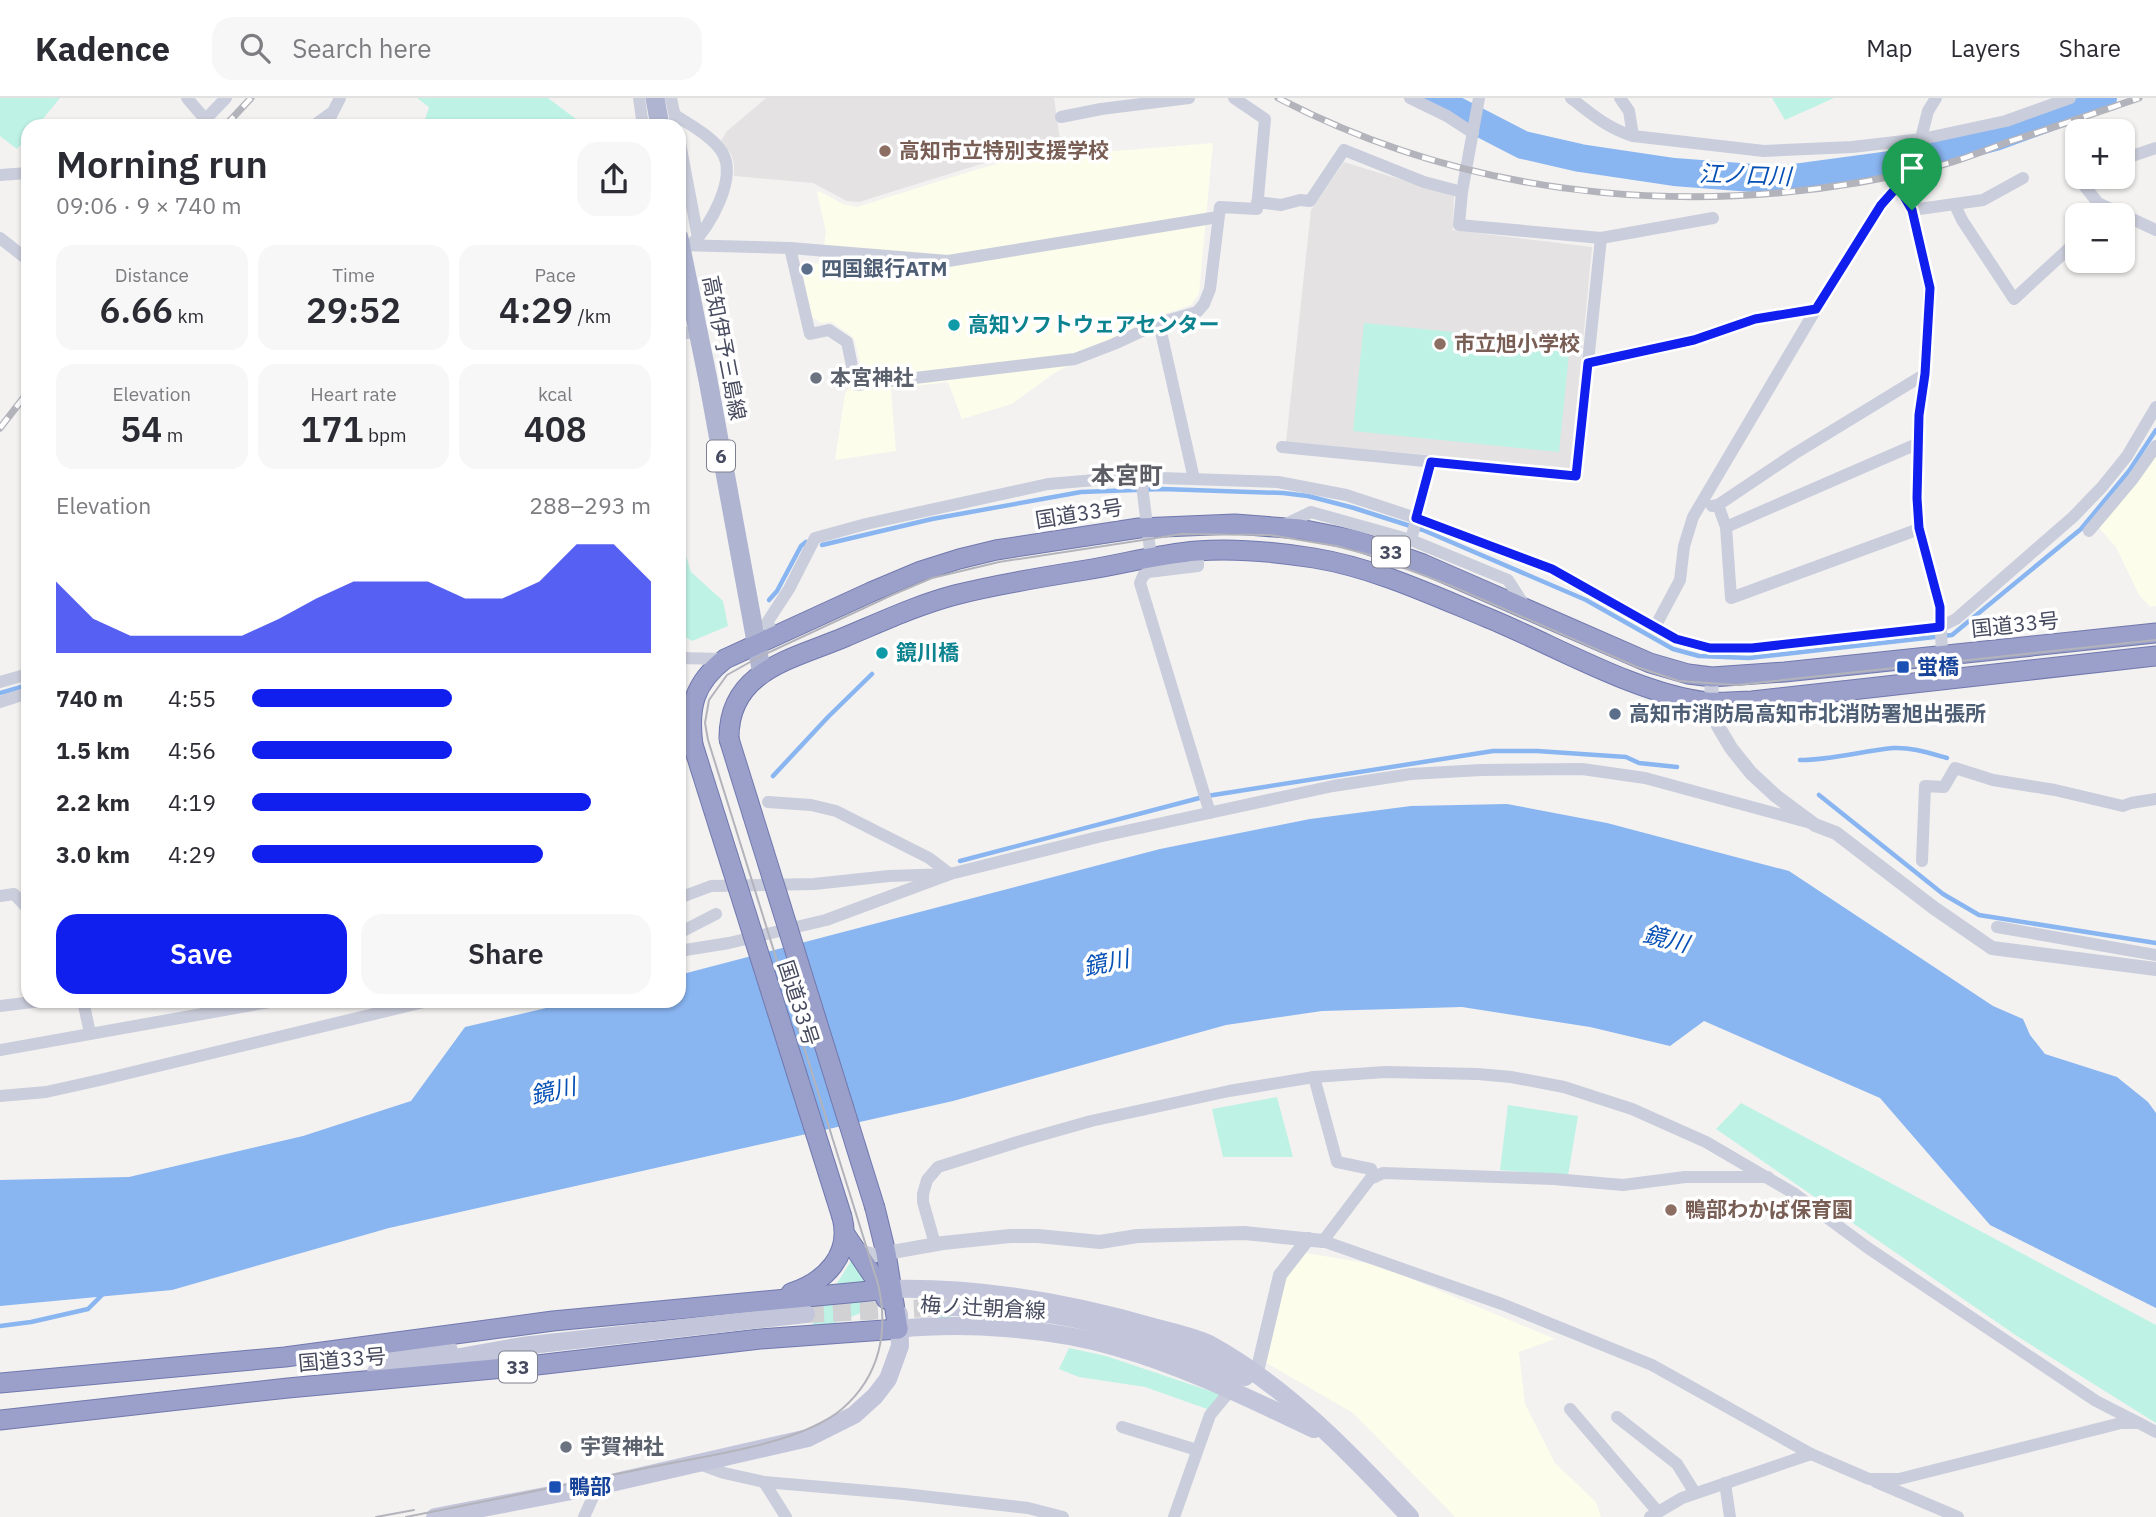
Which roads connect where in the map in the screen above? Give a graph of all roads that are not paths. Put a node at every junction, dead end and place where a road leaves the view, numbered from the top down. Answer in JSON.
{"nodes":[{"id":1,"x":187,"y":98,"type":"edge"},
{"id":2,"x":226,"y":98,"type":"edge"},
{"id":3,"x":340,"y":98,"type":"edge"},
{"id":4,"x":639,"y":98,"type":"edge"},
{"id":5,"x":655,"y":98,"type":"edge"},
{"id":6,"x":671,"y":98,"type":"edge"},
{"id":7,"x":1189,"y":98,"type":"edge"},
{"id":8,"x":1234,"y":98,"type":"edge"},
{"id":9,"x":1410,"y":98,"type":"edge"},
{"id":10,"x":1571,"y":98,"type":"edge"},
{"id":11,"x":1620,"y":98,"type":"edge"},
{"id":12,"x":1936,"y":98,"type":"edge"},
{"id":13,"x":2070,"y":98,"type":"edge"},
{"id":14,"x":1100,"y":104,"type":"edge"},
{"id":15,"x":1929,"y":104,"type":"edge"},
{"id":16,"x":1478,"y":105,"type":"edge"},
{"id":17,"x":331,"y":113,"type":"junction"},
{"id":18,"x":1061,"y":117,"type":"dead end"},
{"id":19,"x":200,"y":119,"type":"edge"},
{"id":20,"x":205,"y":119,"type":"edge"},
{"id":21,"x":323,"y":119,"type":"edge"},
{"id":22,"x":329,"y":119,"type":"edge"},
{"id":23,"x":642,"y":119,"type":"edge"},
{"id":24,"x":668,"y":119,"type":"edge"},
{"id":25,"x":670,"y":119,"type":"edge"},
{"id":26,"x":686,"y":129,"type":"edge"},
{"id":27,"x":1473,"y":130,"type":"junction"},
{"id":28,"x":1633,"y":136,"type":"junction"},
{"id":29,"x":1921,"y":143,"type":"junction"},
{"id":30,"x":2156,"y":148,"type":"edge"},
{"id":31,"x":2135,"y":155,"type":"edge"},
{"id":32,"x":21,"y":173,"type":"edge"},
{"id":33,"x":0,"y":174,"type":"edge"},
{"id":34,"x":2024,"y":178,"type":"dead end"},
{"id":35,"x":1898,"y":186,"type":"junction"},
{"id":36,"x":2087,"y":189,"type":"edge"},
{"id":37,"x":1462,"y":192,"type":"junction"},
{"id":38,"x":1257,"y":202,"type":"junction"},
{"id":39,"x":1955,"y":205,"type":"junction"},
{"id":40,"x":1912,"y":210,"type":"junction"},
{"id":41,"x":1218,"y":216,"type":"junction"},
{"id":42,"x":1713,"y":218,"type":"dead end"},
{"id":43,"x":2156,"y":230,"type":"edge"},
{"id":44,"x":0,"y":238,"type":"edge"},
{"id":45,"x":1601,"y":238,"type":"junction"},
{"id":46,"x":686,"y":242,"type":"edge"},
{"id":47,"x":790,"y":248,"type":"junction"},
{"id":48,"x":2065,"y":252,"type":"edge"},
{"id":49,"x":21,"y":254,"type":"edge"},
{"id":50,"x":1816,"y":309,"type":"junction"},
{"id":51,"x":1159,"y":323,"type":"junction"},
{"id":52,"x":689,"y":333,"type":"edge"},
{"id":53,"x":1588,"y":363,"type":"junction"},
{"id":54,"x":1925,"y":374,"type":"junction"},
{"id":55,"x":2156,"y":407,"type":"edge"},
{"id":56,"x":2152,"y":423,"type":"edge"},
{"id":57,"x":1919,"y":443,"type":"junction"},
{"id":58,"x":2156,"y":446,"type":"edge"},
{"id":59,"x":1282,"y":447,"type":"dead end"},
{"id":60,"x":1431,"y":462,"type":"junction"},
{"id":61,"x":1194,"y":479,"type":"junction"},
{"id":62,"x":1141,"y":486,"type":"junction"},
{"id":63,"x":1718,"y":505,"type":"junction"},
{"id":64,"x":1698,"y":508,"type":"junction"},
{"id":65,"x":1415,"y":520,"type":"junction"},
{"id":66,"x":2082,"y":524,"type":"junction"},
{"id":67,"x":1280,"y":527,"type":"junction"},
{"id":68,"x":1726,"y":527,"type":"junction"},
{"id":69,"x":1147,"y":528,"type":"junction"},
{"id":70,"x":1919,"y":528,"type":"junction"},
{"id":71,"x":1411,"y":538,"type":"junction"},
{"id":72,"x":1198,"y":551,"type":"junction"},
{"id":73,"x":1151,"y":558,"type":"junction"},
{"id":74,"x":1526,"y":608,"type":"junction"},
{"id":75,"x":1655,"y":627,"type":"junction"},
{"id":76,"x":2156,"y":633,"type":"edge"},
{"id":77,"x":1941,"y":639,"type":"junction"},
{"id":78,"x":764,"y":641,"type":"junction"},
{"id":79,"x":2156,"y":656,"type":"edge"},
{"id":80,"x":686,"y":657,"type":"edge"},
{"id":81,"x":725,"y":659,"type":"junction"},
{"id":82,"x":762,"y":674,"type":"junction"},
{"id":83,"x":21,"y":676,"type":"edge"},
{"id":84,"x":1712,"y":677,"type":"junction"},
{"id":85,"x":1943,"y":679,"type":"junction"},
{"id":86,"x":0,"y":682,"type":"edge"},
{"id":87,"x":21,"y":695,"type":"edge"},
{"id":88,"x":0,"y":702,"type":"edge"},
{"id":89,"x":1711,"y":702,"type":"junction"},
{"id":90,"x":2156,"y":799,"type":"edge"},
{"id":91,"x":768,"y":802,"type":"dead end"},
{"id":92,"x":1210,"y":813,"type":"junction"},
{"id":93,"x":1815,"y":825,"type":"junction"},
{"id":94,"x":1922,"y":861,"type":"dead end"},
{"id":95,"x":950,"y":874,"type":"junction"},
{"id":96,"x":686,"y":895,"type":"edge"},
{"id":97,"x":0,"y":896,"type":"edge"},
{"id":98,"x":21,"y":901,"type":"edge"},
{"id":99,"x":716,"y":914,"type":"dead end"},
{"id":100,"x":1997,"y":927,"type":"dead end"},
{"id":101,"x":686,"y":929,"type":"edge"},
{"id":102,"x":686,"y":950,"type":"edge"},
{"id":103,"x":2156,"y":955,"type":"edge"},
{"id":104,"x":2156,"y":969,"type":"edge"},
{"id":105,"x":21,"y":1003,"type":"edge"},
{"id":106,"x":0,"y":1006,"type":"edge"},
{"id":107,"x":85,"y":1008,"type":"edge"},
{"id":108,"x":235,"y":1008,"type":"edge"},
{"id":109,"x":399,"y":1008,"type":"edge"},
{"id":110,"x":90,"y":1033,"type":"junction"},
{"id":111,"x":0,"y":1050,"type":"edge"},
{"id":112,"x":1314,"y":1077,"type":"junction"},
{"id":113,"x":0,"y":1096,"type":"edge"},
{"id":114,"x":1375,"y":1177,"type":"junction"},
{"id":115,"x":1770,"y":1177,"type":"junction"},
{"id":116,"x":846,"y":1231,"type":"junction"},
{"id":117,"x":1308,"y":1240,"type":"junction"},
{"id":118,"x":1323,"y":1241,"type":"junction"},
{"id":119,"x":935,"y":1244,"type":"junction"},
{"id":120,"x":886,"y":1253,"type":"junction"},
{"id":121,"x":920,"y":1288,"type":"junction"},
{"id":122,"x":886,"y":1289,"type":"junction"},
{"id":123,"x":763,"y":1301,"type":"junction"},
{"id":124,"x":952,"y":1307,"type":"tunnel mouth"},
{"id":125,"x":806,"y":1314,"type":"tunnel mouth"},
{"id":126,"x":898,"y":1329,"type":"junction"},
{"id":127,"x":522,"y":1346,"type":"junction"},
{"id":128,"x":285,"y":1357,"type":"junction"},
{"id":129,"x":1195,"y":1358,"type":"junction"},
{"id":130,"x":1256,"y":1376,"type":"junction"},
{"id":131,"x":0,"y":1383,"type":"edge"},
{"id":132,"x":288,"y":1388,"type":"junction"},
{"id":133,"x":1230,"y":1391,"type":"junction"},
{"id":134,"x":1280,"y":1392,"type":"junction"},
{"id":135,"x":1271,"y":1409,"type":"junction"},
{"id":136,"x":1570,"y":1409,"type":"dead end"},
{"id":137,"x":1617,"y":1417,"type":"dead end"},
{"id":138,"x":0,"y":1420,"type":"edge"},
{"id":139,"x":2139,"y":1423,"type":"junction"},
{"id":140,"x":1122,"y":1427,"type":"dead end"},
{"id":141,"x":2156,"y":1432,"type":"edge"},
{"id":142,"x":1330,"y":1437,"type":"junction"},
{"id":143,"x":1196,"y":1450,"type":"junction"},
{"id":144,"x":1811,"y":1454,"type":"junction"},
{"id":145,"x":697,"y":1463,"type":"junction"},
{"id":146,"x":1870,"y":1479,"type":"junction"},
{"id":147,"x":764,"y":1482,"type":"junction"},
{"id":148,"x":1725,"y":1483,"type":"junction"},
{"id":149,"x":598,"y":1486,"type":"junction"},
{"id":150,"x":1695,"y":1493,"type":"junction"},
{"id":151,"x":972,"y":1503,"type":"junction"},
{"id":152,"x":1654,"y":1515,"type":"edge"},
{"id":153,"x":435,"y":1517,"type":"edge"},
{"id":154,"x":584,"y":1517,"type":"edge"},
{"id":155,"x":786,"y":1517,"type":"edge"},
{"id":156,"x":979,"y":1517,"type":"edge"},
{"id":157,"x":1063,"y":1517,"type":"edge"},
{"id":158,"x":1174,"y":1517,"type":"edge"},
{"id":159,"x":1410,"y":1517,"type":"edge"},
{"id":160,"x":1730,"y":1517,"type":"edge"},
{"id":161,"x":1958,"y":1517,"type":"edge"}],
"edges":[{"from":1,"to":19,"type":"street"},
{"from":2,"to":20,"type":"street"},
{"from":3,"to":17,"type":"street"},
{"from":4,"to":23,"type":"street"},
{"from":5,"to":24,"type":"main road"},
{"from":6,"to":25,"type":"street"},
{"from":7,"to":14,"type":"street"},
{"from":8,"to":38,"type":"street"},
{"from":9,"to":27,"type":"street"},
{"from":10,"to":28,"type":"street"},
{"from":11,"to":28,"type":"street"},
{"from":12,"to":15,"type":"street"},
{"from":13,"to":29,"type":"street"},
{"from":14,"to":18,"type":"street"},
{"from":15,"to":29,"type":"street"},
{"from":16,"to":27,"type":"street"},
{"from":17,"to":21,"type":"street"},
{"from":17,"to":22,"type":"street"},
{"from":26,"to":46,"type":"street"},
{"from":27,"to":37,"type":"street"},
{"from":28,"to":29,"type":"street"},
{"from":29,"to":35,"type":"street"},
{"from":30,"to":31,"type":"street"},
{"from":32,"to":33,"type":"street"},
{"from":34,"to":39,"type":"street"},
{"from":35,"to":40,"type":"street"},
{"from":35,"to":50,"type":"street"},
{"from":36,"to":43,"type":"street"},
{"from":37,"to":38,"type":"street"},
{"from":37,"to":45,"type":"street"},
{"from":38,"to":41,"type":"street"},
{"from":39,"to":40,"type":"street"},
{"from":39,"to":48,"type":"street"},
{"from":40,"to":54,"type":"street"},
{"from":41,"to":47,"type":"street"},
{"from":41,"to":51,"type":"street"},
{"from":42,"to":45,"type":"street"},
{"from":44,"to":49,"type":"street"},
{"from":45,"to":53,"type":"street"},
{"from":46,"to":47,"type":"street"},
{"from":46,"to":52,"type":"main road","name":"高知伊予三島線","number":"6"},
{"from":47,"to":51,"type":"street"},
{"from":50,"to":53,"type":"street"},
{"from":50,"to":64,"type":"street"},
{"from":51,"to":61,"type":"street"},
{"from":52,"to":78,"type":"main road","name":"高知伊予三島線","number":"6"},
{"from":53,"to":60,"type":"street"},
{"from":54,"to":57,"type":"street"},
{"from":54,"to":63,"type":"street"},
{"from":55,"to":56,"type":"street"},
{"from":56,"to":66,"type":"street"},
{"from":57,"to":68,"type":"street"},
{"from":57,"to":70,"type":"street"},
{"from":58,"to":66,"type":"street"},
{"from":59,"to":60,"type":"street"},
{"from":60,"to":65,"type":"street"},
{"from":61,"to":62,"type":"street"},
{"from":61,"to":65,"type":"street"},
{"from":62,"to":69,"type":"street"},
{"from":62,"to":78,"type":"street"},
{"from":63,"to":64,"type":"street"},
{"from":63,"to":68,"type":"street"},
{"from":64,"to":75,"type":"street"},
{"from":65,"to":71,"type":"street"},
{"from":65,"to":75,"type":"street"},
{"from":66,"to":77,"type":"street"},
{"from":67,"to":69,"type":"highway","name":"国道33号","number":"33"},
{"from":67,"to":71,"type":"street"},
{"from":67,"to":74,"type":"highway","name":"国道33号","number":"33"},
{"from":68,"to":70,"type":"street"},
{"from":69,"to":73,"type":"street"},
{"from":69,"to":78,"type":"highway","name":"国道33号","number":"33"},
{"from":70,"to":77,"type":"street"},
{"from":71,"to":74,"type":"street"},
{"from":72,"to":73,"type":"highway","name":"国道33号","number":"33"},
{"from":72,"to":89,"type":"highway","name":"国道33号","number":"33"},
{"from":72,"to":92,"type":"street"},
{"from":73,"to":82,"type":"highway","name":"国道33号","number":"33"},
{"from":74,"to":84,"type":"highway","name":"国道33号","number":"33"},
{"from":75,"to":77,"type":"street"},
{"from":76,"to":77,"type":"highway","name":"国道33号","number":"33"},
{"from":77,"to":84,"type":"highway","name":"国道33号","number":"33"},
{"from":77,"to":85,"type":"street"},
{"from":78,"to":81,"type":"highway","name":"国道33号","number":"33"},
{"from":78,"to":82,"type":"main road","name":"高知伊予三島線","number":"6"},
{"from":79,"to":85,"type":"highway","name":"国道33号","number":"33"},
{"from":80,"to":81,"type":"street"},
{"from":81,"to":116,"type":"highway","name":"国道33号","number":"33","bridge":true},
{"from":82,"to":120,"type":"highway","name":"国道33号","number":"33","bridge":true},
{"from":83,"to":86,"type":"street"},
{"from":84,"to":89,"type":"street"},
{"from":85,"to":89,"type":"highway","name":"国道33号","number":"33"},
{"from":87,"to":88,"type":"street"},
{"from":89,"to":93,"type":"street"},
{"from":90,"to":94,"type":"street"},
{"from":91,"to":95,"type":"street"},
{"from":92,"to":93,"type":"street"},
{"from":92,"to":95,"type":"street"},
{"from":93,"to":104,"type":"street"},
{"from":95,"to":96,"type":"street"},
{"from":95,"to":102,"type":"street"},
{"from":97,"to":98,"type":"street"},
{"from":99,"to":101,"type":"street"},
{"from":100,"to":103,"type":"street"},
{"from":105,"to":106,"type":"street"},
{"from":107,"to":110,"type":"street"},
{"from":108,"to":110,"type":"street"},
{"from":109,"to":113,"type":"street"},
{"from":110,"to":111,"type":"street"},
{"from":112,"to":114,"type":"street"},
{"from":112,"to":115,"type":"street"},
{"from":112,"to":119,"type":"street"},
{"from":114,"to":115,"type":"street"},
{"from":114,"to":118,"type":"street"},
{"from":115,"to":139,"type":"street"},
{"from":116,"to":120,"type":"street"},
{"from":116,"to":122,"type":"highway"},
{"from":116,"to":123,"type":"highway","name":"国道33号","number":"33"},
{"from":117,"to":118,"type":"street"},
{"from":117,"to":119,"type":"street"},
{"from":117,"to":130,"type":"street"},
{"from":118,"to":144,"type":"street"},
{"from":119,"to":120,"type":"street"},
{"from":120,"to":122,"type":"highway","name":"国道33号","number":"33"},
{"from":121,"to":122,"type":"main road","name":"梅ノ辻朝倉線"},
{"from":121,"to":126,"type":"main road"},
{"from":121,"to":130,"type":"main road","name":"梅ノ辻朝倉線"},
{"from":122,"to":123,"type":"highway","name":"国道33号","number":"33"},
{"from":122,"to":126,"type":"highway","name":"国道33号","number":"33"},
{"from":123,"to":128,"type":"highway","name":"国道33号","number":"33"},
{"from":124,"to":129,"type":"main road"},
{"from":125,"to":127,"type":"main road"},
{"from":126,"to":132,"type":"highway","name":"国道33号","number":"33"},
{"from":126,"to":133,"type":"main road","name":"梅ノ辻朝倉線"},
{"from":126,"to":145,"type":"main road","name":"梅ノ辻朝倉線"},
{"from":127,"to":128,"type":"main road"},
{"from":127,"to":132,"type":"main road"},
{"from":128,"to":131,"type":"highway","name":"国道33号","number":"33"},
{"from":129,"to":134,"type":"main road"},
{"from":129,"to":135,"type":"main road"},
{"from":130,"to":134,"type":"main road","name":"梅ノ辻朝倉線"},
{"from":132,"to":138,"type":"highway","name":"国道33号","number":"33"},
{"from":133,"to":135,"type":"main road","name":"梅ノ辻朝倉線"},
{"from":133,"to":143,"type":"street"},
{"from":134,"to":142,"type":"main road","name":"梅ノ辻朝倉線"},
{"from":135,"to":142,"type":"main road","name":"梅ノ辻朝倉線"},
{"from":136,"to":152,"type":"street"},
{"from":137,"to":150,"type":"street"},
{"from":139,"to":141,"type":"street"},
{"from":139,"to":146,"type":"street"},
{"from":140,"to":143,"type":"street"},
{"from":142,"to":159,"type":"main road","name":"梅ノ辻朝倉線"},
{"from":143,"to":158,"type":"street"},
{"from":144,"to":146,"type":"street"},
{"from":144,"to":148,"type":"street"},
{"from":145,"to":147,"type":"street"},
{"from":145,"to":149,"type":"main road","name":"梅ノ辻朝倉線"},
{"from":146,"to":161,"type":"street"},
{"from":147,"to":151,"type":"street"},
{"from":147,"to":155,"type":"street"},
{"from":148,"to":150,"type":"street"},
{"from":148,"to":160,"type":"street"},
{"from":149,"to":153,"type":"main road","name":"梅ノ辻朝倉線"},
{"from":149,"to":154,"type":"street"},
{"from":150,"to":152,"type":"street"},
{"from":151,"to":156,"type":"street"},
{"from":151,"to":157,"type":"street"}]}
